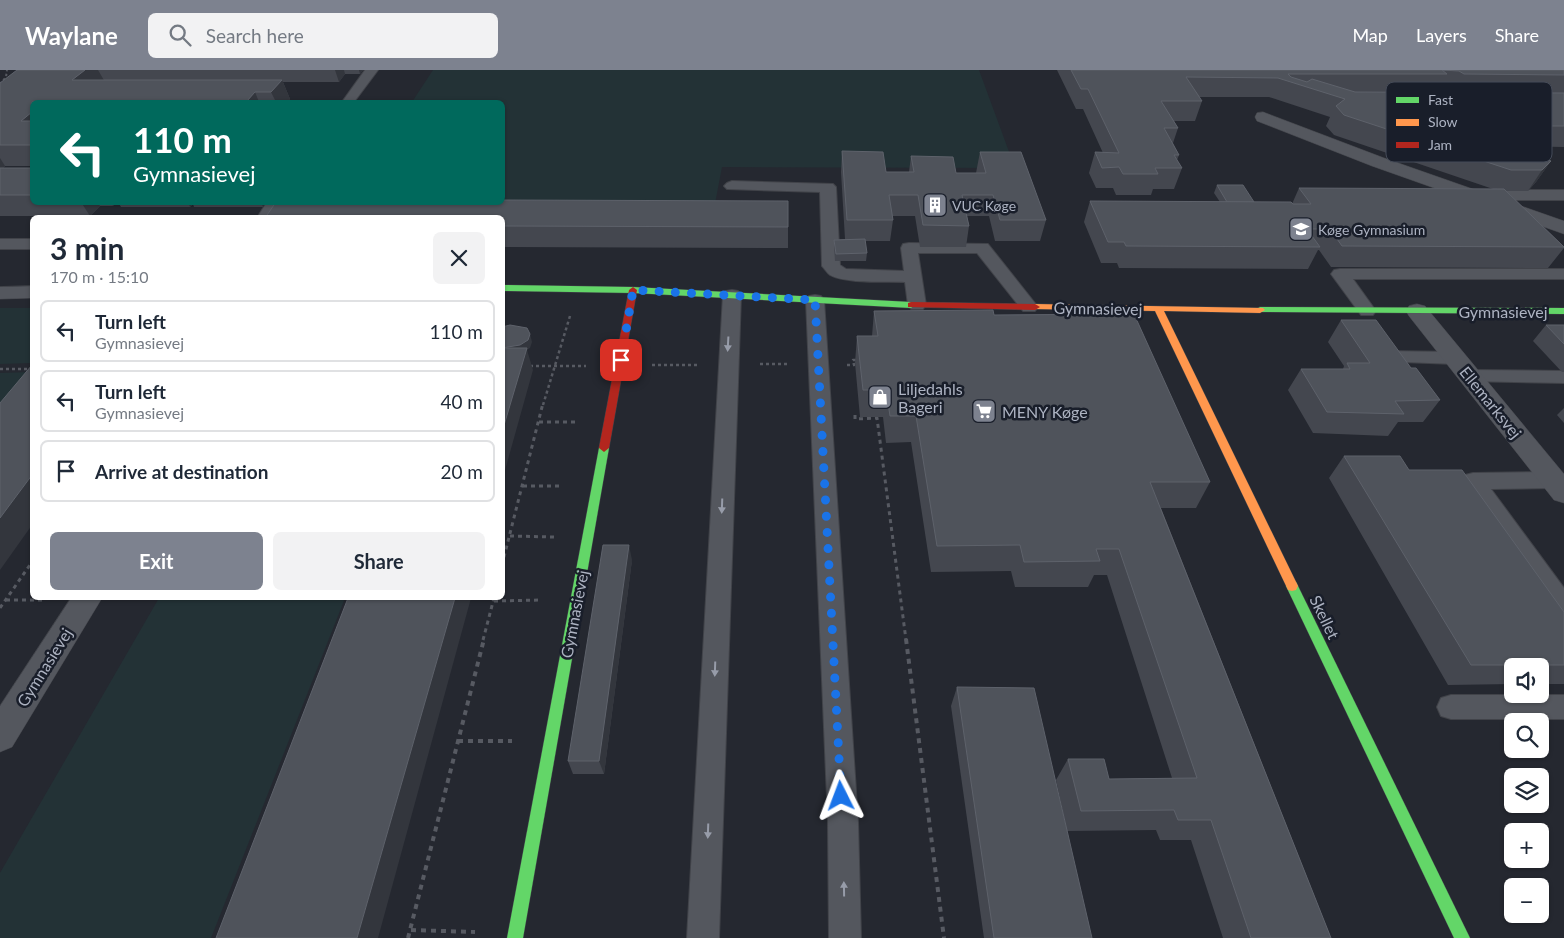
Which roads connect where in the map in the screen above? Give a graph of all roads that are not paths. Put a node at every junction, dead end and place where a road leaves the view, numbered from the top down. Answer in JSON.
{"nodes":[{"id":1,"x":372,"y":70,"type":"edge"},
{"id":2,"x":350,"y":100,"type":"edge"},
{"id":3,"x":1263,"y":117,"type":"dead end"},
{"id":4,"x":732,"y":186,"type":"dead end"},
{"id":5,"x":1561,"y":191,"type":"edge"},
{"id":6,"x":1495,"y":204,"type":"junction"},
{"id":7,"x":1564,"y":228,"type":"edge"},
{"id":8,"x":0,"y":244,"type":"edge"},
{"id":9,"x":30,"y":244,"type":"edge"},
{"id":10,"x":1564,"y":274,"type":"edge"},
{"id":11,"x":913,"y":277,"type":"junction"},
{"id":12,"x":505,"y":288,"type":"edge"},
{"id":13,"x":633,"y":290,"type":"junction"},
{"id":14,"x":30,"y":292,"type":"edge"},
{"id":15,"x":0,"y":293,"type":"edge"},
{"id":16,"x":732,"y":295,"type":"junction"},
{"id":17,"x":815,"y":300,"type":"junction"},
{"id":18,"x":917,"y":305,"type":"junction"},
{"id":19,"x":1029,"y":307,"type":"junction"},
{"id":20,"x":1158,"y":309,"type":"junction"},
{"id":21,"x":1367,"y":311,"type":"junction"},
{"id":22,"x":1417,"y":311,"type":"junction"},
{"id":23,"x":1564,"y":311,"type":"edge"},
{"id":24,"x":1384,"y":357,"type":"edge"},
{"id":25,"x":1462,"y":367,"type":"junction"},
{"id":26,"x":1564,"y":377,"type":"edge"},
{"id":27,"x":1559,"y":487,"type":"edge"},
{"id":28,"x":86,"y":600,"type":"edge"},
{"id":29,"x":1564,"y":607,"type":"edge"},
{"id":30,"x":1564,"y":707,"type":"edge"},
{"id":31,"x":1450,"y":708,"type":"dead end"},
{"id":32,"x":0,"y":736,"type":"edge"},
{"id":33,"x":515,"y":935,"type":"edge"},
{"id":34,"x":703,"y":938,"type":"edge"},
{"id":35,"x":845,"y":938,"type":"edge"},
{"id":36,"x":1462,"y":938,"type":"edge"}],
"edges":[{"from":1,"to":2,"type":"lane"},
{"from":3,"to":6,"type":"street"},
{"from":4,"to":11,"type":"lane"},
{"from":5,"to":6,"type":"lane"},
{"from":6,"to":7,"type":"street"},
{"from":8,"to":9,"type":"lane"},
{"from":10,"to":21,"type":"lane"},
{"from":11,"to":18,"type":"lane"},
{"from":11,"to":19,"type":"lane"},
{"from":12,"to":13,"type":"street","name":"Gymnasievej"},
{"from":13,"to":16,"type":"street","name":"Gymnasievej"},
{"from":13,"to":33,"type":"street","name":"Gymnasievej"},
{"from":14,"to":15,"type":"street"},
{"from":16,"to":17,"type":"street","name":"Gymnasievej"},
{"from":16,"to":34,"type":"lane","one_way":true},
{"from":17,"to":18,"type":"street","name":"Gymnasievej"},
{"from":35,"to":17,"type":"lane","one_way":true},
{"from":18,"to":19,"type":"street","name":"Gymnasievej"},
{"from":19,"to":20,"type":"street","name":"Gymnasievej"},
{"from":20,"to":21,"type":"street","name":"Gymnasievej"},
{"from":20,"to":36,"type":"street","name":"Skellet"},
{"from":21,"to":22,"type":"street","name":"Gymnasievej"},
{"from":22,"to":23,"type":"street","name":"Gymnasievej"},
{"from":22,"to":25,"type":"street","name":"Ellemarksvej"},
{"from":24,"to":25,"type":"lane"},
{"from":25,"to":26,"type":"lane"},
{"from":25,"to":27,"type":"street","name":"Ellemarksvej"},
{"from":27,"to":29,"type":"lane"},
{"from":28,"to":32,"type":"street","name":"Gymnasievej"},
{"from":30,"to":31,"type":"lane"}]}
